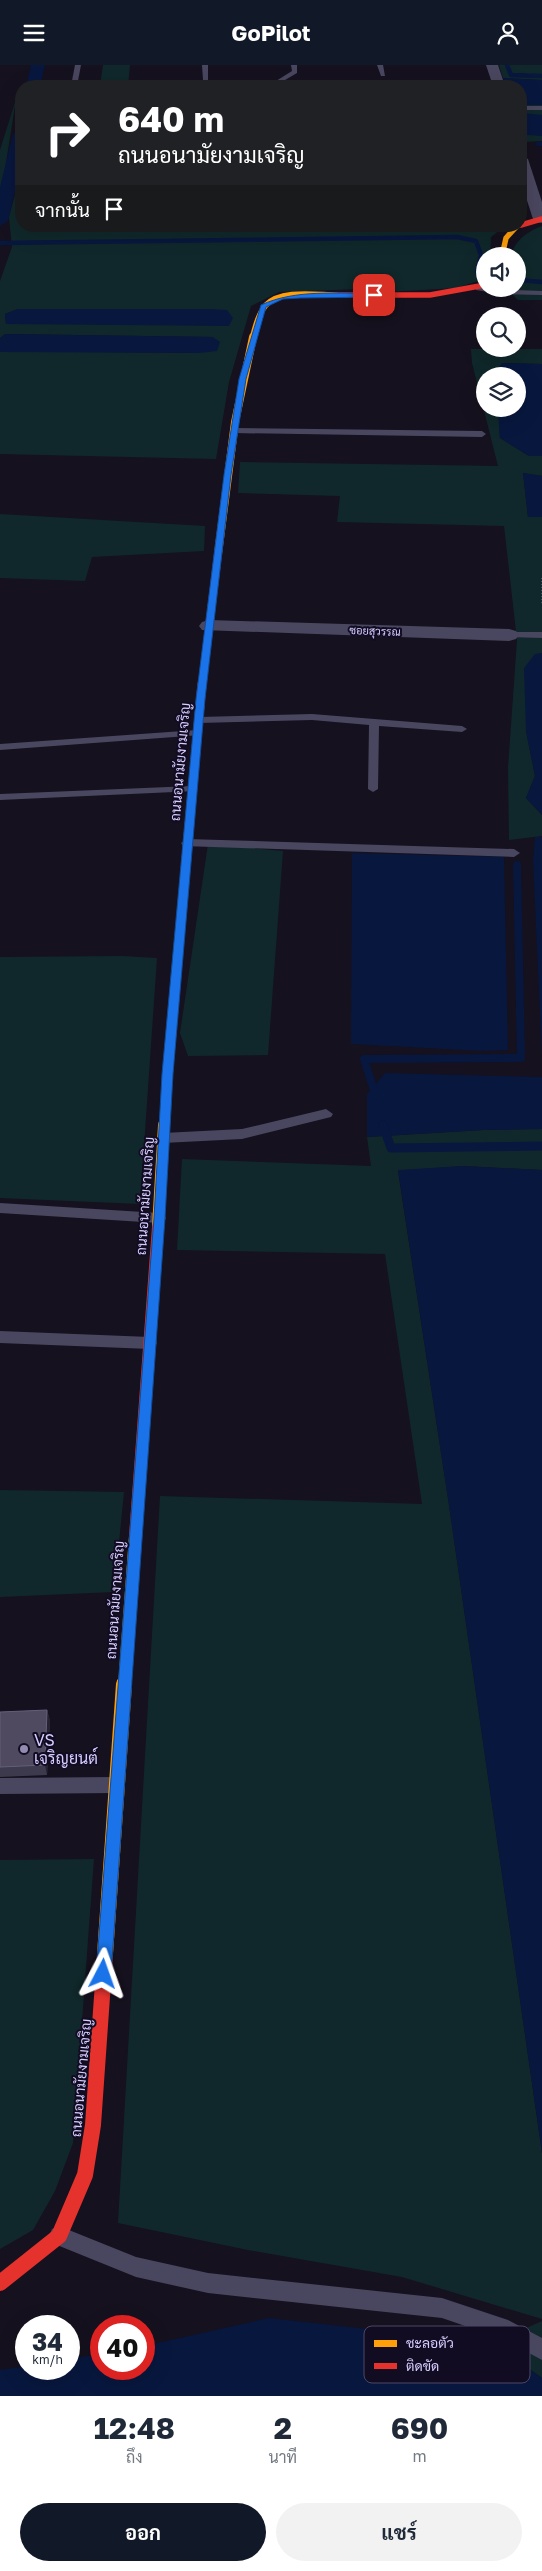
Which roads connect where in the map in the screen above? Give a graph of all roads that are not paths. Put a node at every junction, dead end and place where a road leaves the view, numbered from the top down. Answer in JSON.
{"nodes":[{"id":1,"x":78,"y":65,"type":"edge"},
{"id":2,"x":205,"y":65,"type":"edge"},
{"id":3,"x":294,"y":65,"type":"edge"},
{"id":4,"x":380,"y":65,"type":"edge"},
{"id":5,"x":492,"y":65,"type":"edge"},
{"id":6,"x":383,"y":75,"type":"dead end"},
{"id":7,"x":206,"y":79,"type":"dead end"},
{"id":8,"x":75,"y":80,"type":"edge"},
{"id":9,"x":282,"y":80,"type":"edge"},
{"id":10,"x":497,"y":80,"type":"edge"},
{"id":11,"x":527,"y":108,"type":"edge"},
{"id":12,"x":542,"y":108,"type":"edge"},
{"id":13,"x":527,"y":177,"type":"edge"},
{"id":14,"x":541,"y":219,"type":"edge"},
{"id":15,"x":527,"y":223,"type":"edge"},
{"id":16,"x":512,"y":232,"type":"edge"},
{"id":17,"x":504,"y":247,"type":"edge"},
{"id":18,"x":476,"y":287,"type":"edge"},
{"id":19,"x":526,"y":293,"type":"edge"},
{"id":20,"x":542,"y":293,"type":"edge"},
{"id":21,"x":234,"y":431,"type":"junction"},
{"id":22,"x":482,"y":434,"type":"dead end"},
{"id":23,"x":209,"y":626,"type":"junction"},
{"id":24,"x":510,"y":635,"type":"joint"},
{"id":25,"x":542,"y":635,"type":"edge"},
{"id":26,"x":198,"y":720,"type":"junction"},
{"id":27,"x":374,"y":721,"type":"junction"},
{"id":28,"x":462,"y":729,"type":"dead end"},
{"id":29,"x":197,"y":733,"type":"junction"},
{"id":30,"x":0,"y":747,"type":"edge"},
{"id":31,"x":192,"y":789,"type":"junction"},
{"id":32,"x":373,"y":789,"type":"dead end"},
{"id":33,"x":0,"y":797,"type":"edge"},
{"id":34,"x":188,"y":843,"type":"junction"},
{"id":35,"x":514,"y":853,"type":"dead end"},
{"id":36,"x":326,"y":1114,"type":"dead end"},
{"id":37,"x":164,"y":1138,"type":"junction"},
{"id":38,"x":0,"y":1208,"type":"edge"},
{"id":39,"x":159,"y":1218,"type":"junction"},
{"id":40,"x":0,"y":1337,"type":"edge"},
{"id":41,"x":150,"y":1343,"type":"junction"},
{"id":42,"x":116,"y":1785,"type":"junction"},
{"id":43,"x":0,"y":1786,"type":"edge"},
{"id":44,"x":59,"y":2236,"type":"junction"},
{"id":45,"x":0,"y":2283,"type":"edge"},
{"id":46,"x":496,"y":2326,"type":"edge"},
{"id":47,"x":530,"y":2343,"type":"edge"},
{"id":48,"x":542,"y":2350,"type":"edge"}],
"edges":[{"from":1,"to":8,"type":"lane"},
{"from":2,"to":7,"type":"lane"},
{"from":3,"to":9,"type":"lane"},
{"from":4,"to":6,"type":"lane"},
{"from":5,"to":10,"type":"street"},
{"from":11,"to":12,"type":"lane"},
{"from":13,"to":14,"type":"street"},
{"from":14,"to":15,"type":"street"},
{"from":16,"to":17,"type":"street"},
{"from":18,"to":21,"type":"street","name":"ถนนอนามัยงามเจริญ"},
{"from":19,"to":20,"type":"lane"},
{"from":21,"to":22,"type":"lane"},
{"from":21,"to":23,"type":"street","name":"ถนนอนามัยงามเจริญ"},
{"from":23,"to":24,"type":"street","name":"ซอยสุวรรณ"},
{"from":23,"to":26,"type":"street","name":"ถนนอนามัยงามเจริญ"},
{"from":24,"to":25,"type":"lane","name":"ซอยสุวรรณ"},
{"from":26,"to":27,"type":"lane"},
{"from":26,"to":29,"type":"street","name":"ถนนอนามัยงามเจริญ"},
{"from":27,"to":28,"type":"lane"},
{"from":27,"to":32,"type":"lane"},
{"from":29,"to":30,"type":"lane"},
{"from":29,"to":31,"type":"street","name":"ถนนอนามัยงามเจริญ"},
{"from":31,"to":33,"type":"lane"},
{"from":31,"to":34,"type":"street","name":"ถนนอนามัยงามเจริญ"},
{"from":34,"to":35,"type":"lane"},
{"from":34,"to":37,"type":"street","name":"ถนนอนามัยงามเจริญ"},
{"from":36,"to":37,"type":"lane"},
{"from":37,"to":39,"type":"street","name":"ถนนอนามัยงามเจริญ"},
{"from":38,"to":39,"type":"lane"},
{"from":39,"to":41,"type":"street","name":"ถนนอนามัยงามเจริญ"},
{"from":40,"to":41,"type":"lane"},
{"from":41,"to":42,"type":"street","name":"ถนนอนามัยงามเจริญ"},
{"from":42,"to":43,"type":"lane"},
{"from":42,"to":44,"type":"street","name":"ถนนอนามัยงามเจริญ"},
{"from":44,"to":45,"type":"street","name":"ถนนอนามัยงามเจริญ"},
{"from":44,"to":46,"type":"lane"},
{"from":47,"to":48,"type":"lane"}]}
